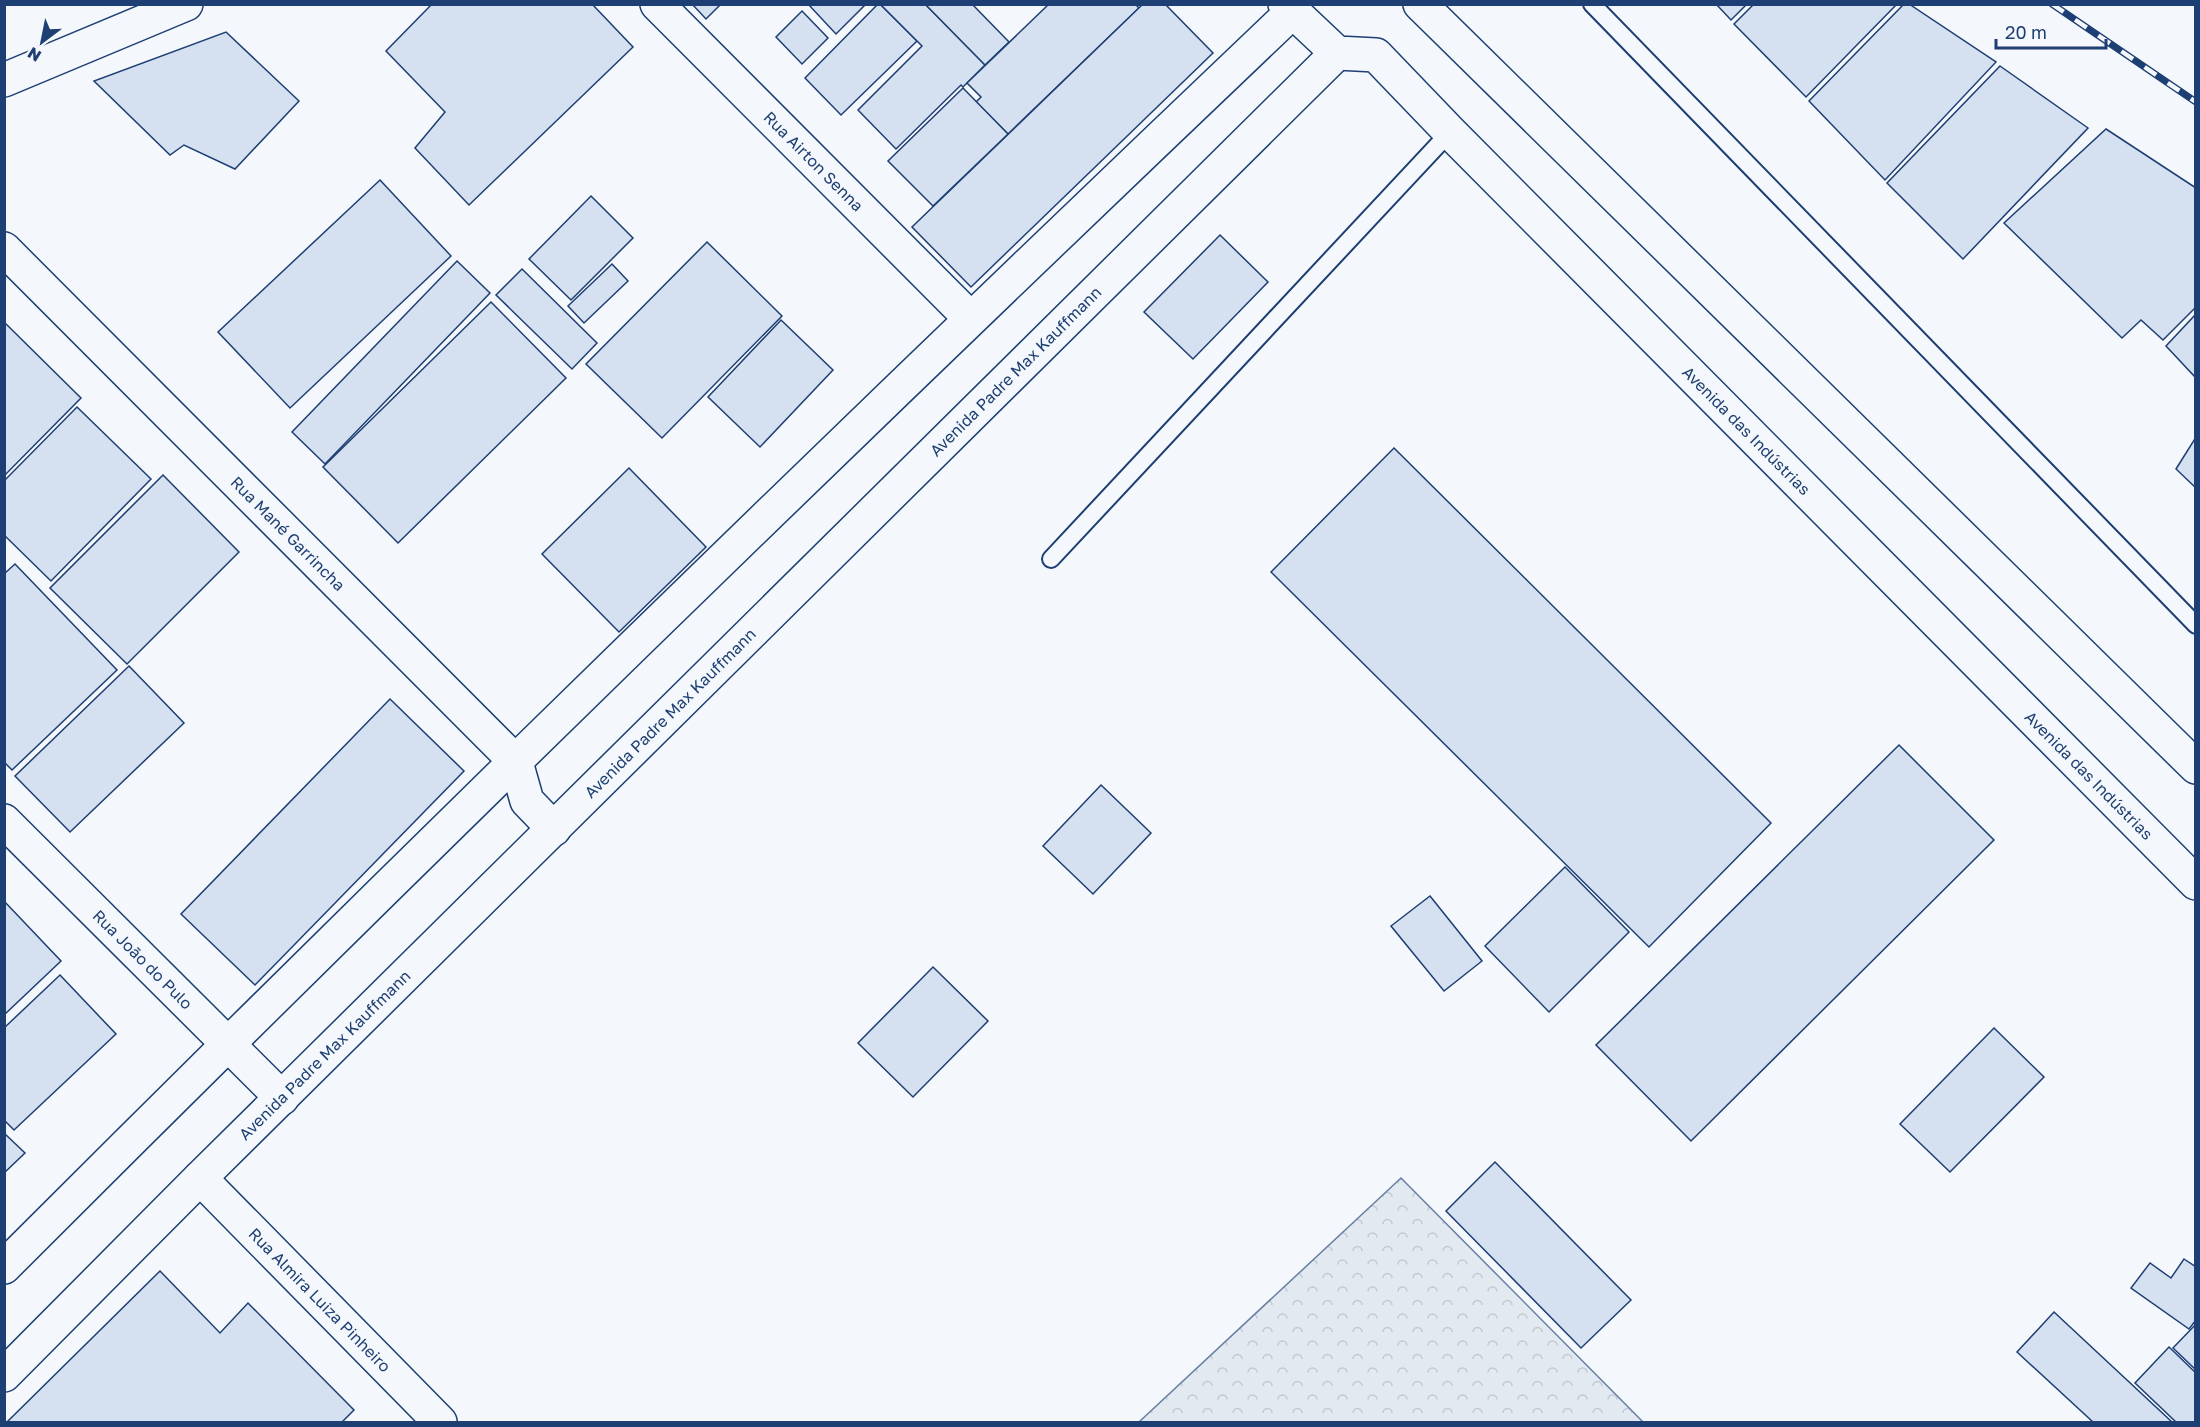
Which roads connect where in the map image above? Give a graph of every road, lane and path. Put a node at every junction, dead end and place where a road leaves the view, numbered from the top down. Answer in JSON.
{"nodes":[{"id":1,"x":186,"y":4,"type":"edge"},
{"id":2,"x":657,"y":4,"type":"edge"},
{"id":3,"x":1419,"y":4,"type":"edge"},
{"id":4,"x":1592,"y":4,"type":"edge"},
{"id":5,"x":1288,"y":8,"type":"edge"},
{"id":6,"x":1337,"y":53,"type":"junction"},
{"id":7,"x":4,"y":80,"type":"edge"},
{"id":8,"x":1450,"y":132,"type":"junction"},
{"id":9,"x":4,"y":249,"type":"edge"},
{"id":10,"x":970,"y":318,"type":"junction"},
{"id":11,"x":1051,"y":559,"type":"dead end"},
{"id":12,"x":2196,"y":625,"type":"edge"},
{"id":13,"x":516,"y":762,"type":"junction"},
{"id":14,"x":2196,"y":767,"type":"edge"},
{"id":15,"x":4,"y":821,"type":"edge"},
{"id":16,"x":554,"y":830,"type":"junction"},
{"id":17,"x":2196,"y":883,"type":"edge"},
{"id":18,"x":228,"y":1044,"type":"junction"},
{"id":19,"x":282,"y":1098,"type":"junction"},
{"id":20,"x":200,"y":1178,"type":"junction"},
{"id":21,"x":4,"y":1267,"type":"edge"},
{"id":22,"x":4,"y":1375,"type":"edge"},
{"id":23,"x":440,"y":1422,"type":"edge"}],
"edges":[{"from":1,"to":7,"type":"street"},
{"from":2,"to":10,"type":"street","name":"Rua Airton Senna"},
{"from":3,"to":14,"type":"street"},
{"from":4,"to":12,"type":"lane"},
{"from":5,"to":6,"type":"street"},
{"from":5,"to":10,"type":"street"},
{"from":6,"to":8,"type":"street","name":"Avenida das Indústrias"},
{"from":6,"to":16,"type":"street","name":"Avenida Padre Max Kauffmann"},
{"from":8,"to":11,"type":"lane"},
{"from":8,"to":17,"type":"street","name":"Avenida das Indústrias"},
{"from":9,"to":13,"type":"street","name":"Rua Mané Garrincha"},
{"from":10,"to":13,"type":"street"},
{"from":13,"to":16,"type":"street","name":"Rua Mané Garrincha"},
{"from":13,"to":18,"type":"street"},
{"from":15,"to":18,"type":"street","name":"Rua João do Pulo"},
{"from":16,"to":19,"type":"street","name":"Avenida Padre Max Kauffmann"},
{"from":18,"to":19,"type":"street","name":"Rua João do Pulo"},
{"from":18,"to":21,"type":"street"},
{"from":19,"to":20,"type":"street","name":"Avenida Padre Max Kauffmann"},
{"from":20,"to":22,"type":"street","name":"Avenida Padre Max Kauffmann"},
{"from":20,"to":23,"type":"street","name":"Rua Almira Luiza Pinheiro"}]}
